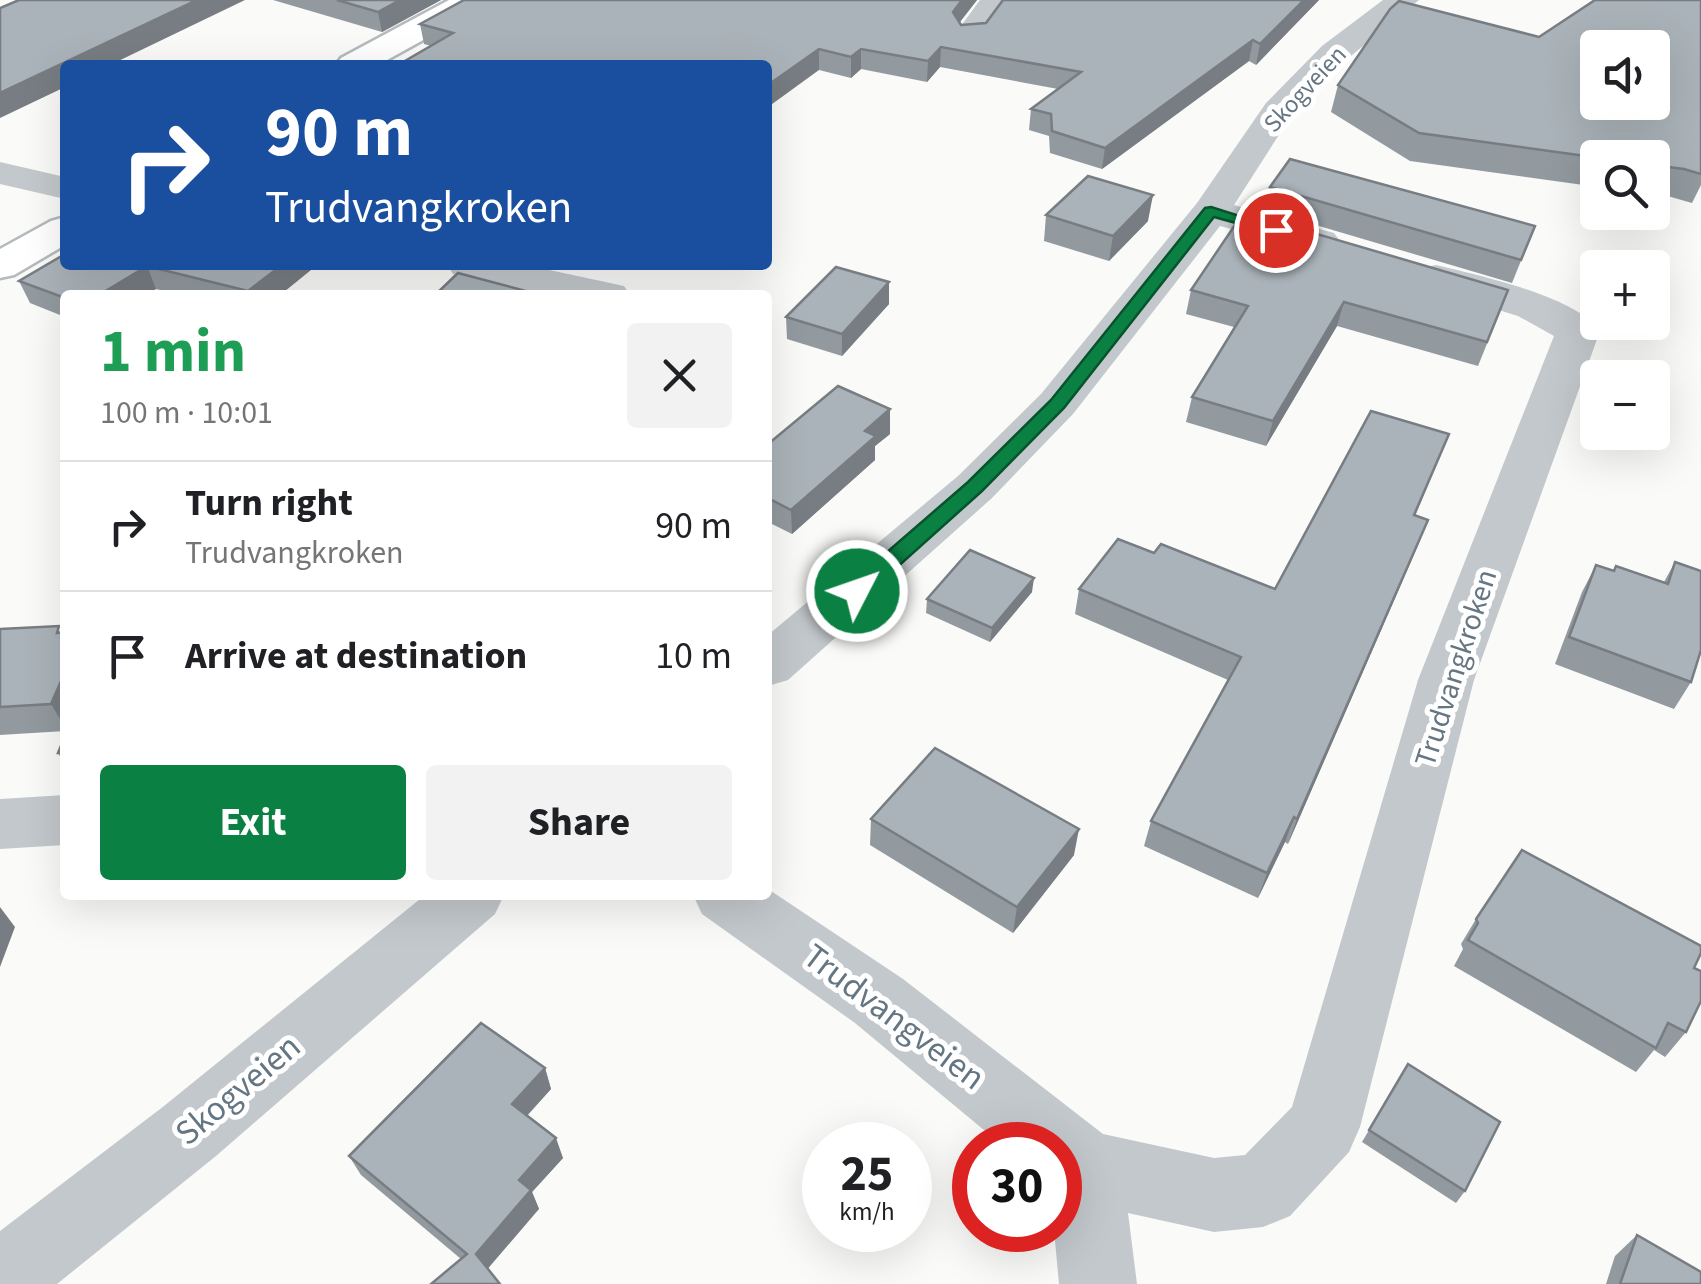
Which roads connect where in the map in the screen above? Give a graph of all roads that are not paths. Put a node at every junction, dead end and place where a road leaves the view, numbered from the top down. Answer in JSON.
{"nodes":[{"id":1,"x":472,"y":0,"type":"edge"},
{"id":2,"x":996,"y":0,"type":"edge"},
{"id":3,"x":1403,"y":0,"type":"edge"},
{"id":4,"x":971,"y":34,"type":"edge"},
{"id":5,"x":362,"y":60,"type":"edge"},
{"id":6,"x":0,"y":173,"type":"edge"},
{"id":7,"x":60,"y":187,"type":"edge"},
{"id":8,"x":1211,"y":212,"type":"junction"},
{"id":9,"x":60,"y":232,"type":"edge"},
{"id":10,"x":0,"y":266,"type":"edge"},
{"id":11,"x":491,"y":270,"type":"edge"},
{"id":12,"x":585,"y":290,"type":"edge"},
{"id":13,"x":772,"y":663,"type":"edge"},
{"id":14,"x":60,"y":820,"type":"edge"},
{"id":15,"x":0,"y":824,"type":"edge"},
{"id":16,"x":466,"y":900,"type":"edge"},
{"id":17,"x":732,"y":900,"type":"edge"},
{"id":18,"x":1030,"y":1122,"type":"edge"},
{"id":19,"x":1082,"y":1157,"type":"edge"},
{"id":20,"x":1082,"y":1214,"type":"edge"},
{"id":21,"x":0,"y":1280,"type":"edge"},
{"id":22,"x":1098,"y":1284,"type":"edge"}],
"edges":[{"from":1,"to":5,"type":"main road"},
{"from":2,"to":4,"type":"street"},
{"from":3,"to":8,"type":"street","name":"Skogveien"},
{"from":6,"to":7,"type":"street"},
{"from":8,"to":13,"type":"street","name":"Skogveien"},
{"from":8,"to":19,"type":"street","name":"Trudvangkroken"},
{"from":9,"to":10,"type":"main road"},
{"from":11,"to":12,"type":"street"},
{"from":14,"to":15,"type":"street"},
{"from":16,"to":21,"type":"street","name":"Skogveien"},
{"from":17,"to":18,"type":"street","name":"Trudvangveien"},
{"from":20,"to":22,"type":"street"}]}
